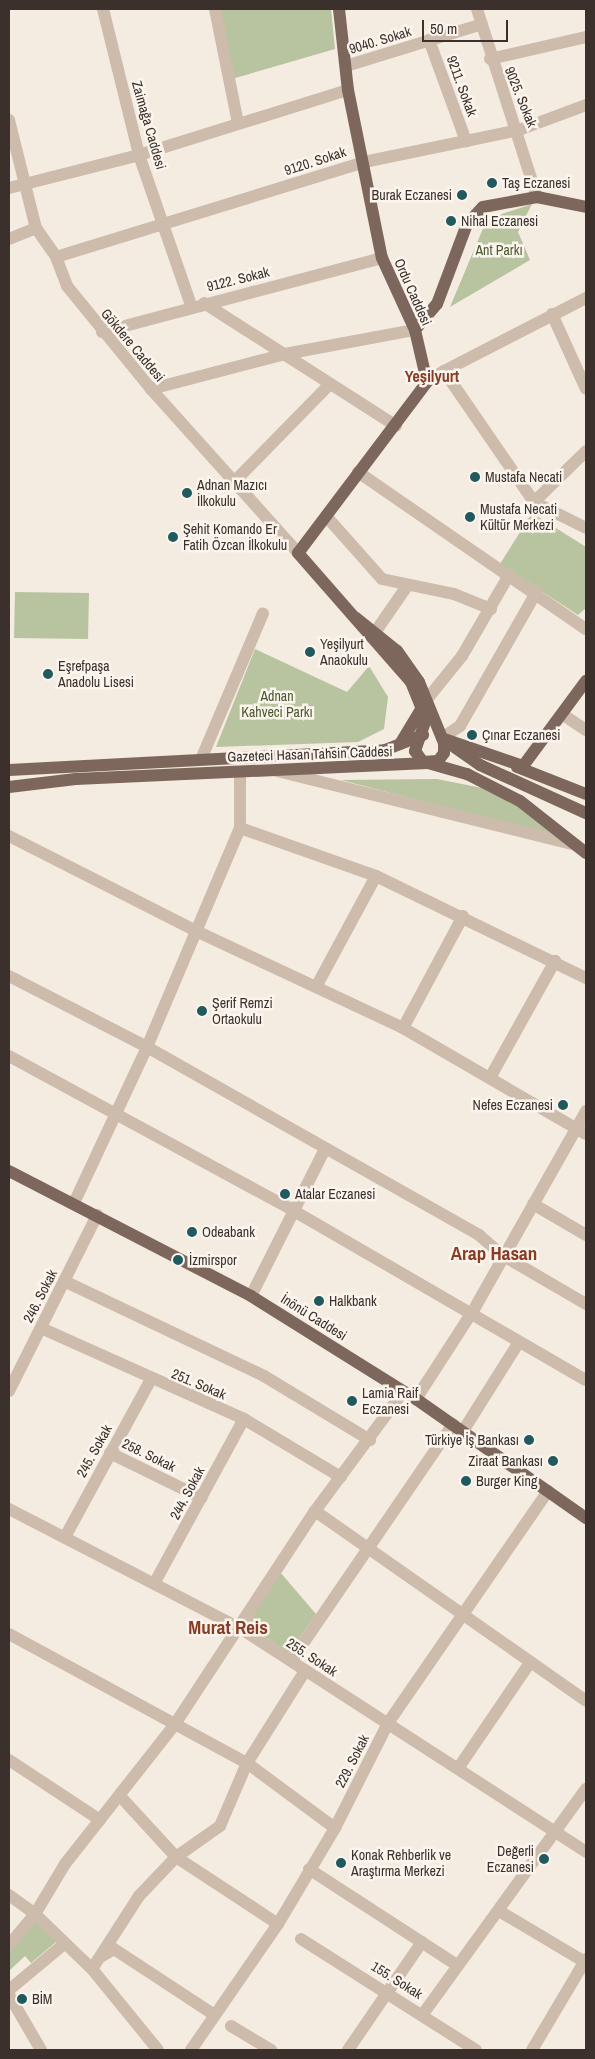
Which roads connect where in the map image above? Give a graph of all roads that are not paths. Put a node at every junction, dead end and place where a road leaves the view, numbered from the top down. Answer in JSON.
{"nodes":[{"id":1,"x":103,"y":9,"type":"edge"},
{"id":2,"x":215,"y":9,"type":"edge"},
{"id":3,"x":339,"y":9,"type":"edge"},
{"id":4,"x":477,"y":9,"type":"edge"},
{"id":5,"x":479,"y":25,"type":"junction"},
{"id":6,"x":586,"y":37,"type":"edge"},
{"id":7,"x":429,"y":40,"type":"junction"},
{"id":8,"x":490,"y":59,"type":"junction"},
{"id":9,"x":346,"y":66,"type":"junction"},
{"id":10,"x":348,"y":90,"type":"junction"},
{"id":11,"x":586,"y":105,"type":"edge"},
{"id":12,"x":9,"y":120,"type":"edge"},
{"id":13,"x":238,"y":122,"type":"junction"},
{"id":14,"x":519,"y":130,"type":"junction"},
{"id":15,"x":466,"y":141,"type":"junction"},
{"id":16,"x":139,"y":155,"type":"junction"},
{"id":17,"x":364,"y":162,"type":"junction"},
{"id":18,"x":23,"y":187,"type":"junction"},
{"id":19,"x":9,"y":188,"type":"edge"},
{"id":20,"x":537,"y":197,"type":"junction"},
{"id":21,"x":586,"y":206,"type":"edge"},
{"id":22,"x":166,"y":224,"type":"junction"},
{"id":23,"x":36,"y":228,"type":"junction"},
{"id":24,"x":9,"y":239,"type":"edge"},
{"id":25,"x":56,"y":257,"type":"junction"},
{"id":26,"x":382,"y":258,"type":"junction"},
{"id":27,"x":586,"y":298,"type":"edge"},
{"id":28,"x":204,"y":303,"type":"junction"},
{"id":29,"x":190,"y":305,"type":"junction"},
{"id":30,"x":552,"y":314,"type":"junction"},
{"id":31,"x":416,"y":330,"type":"junction"},
{"id":32,"x":102,"y":332,"type":"junction"},
{"id":33,"x":285,"y":354,"type":"junction"},
{"id":34,"x":444,"y":370,"type":"junction"},
{"id":35,"x":427,"y":382,"type":"junction"},
{"id":36,"x":329,"y":385,"type":"junction"},
{"id":37,"x":151,"y":389,"type":"junction"},
{"id":38,"x":586,"y":389,"type":"edge"},
{"id":39,"x":396,"y":426,"type":"junction"},
{"id":40,"x":586,"y":451,"type":"edge"},
{"id":41,"x":358,"y":472,"type":"junction"},
{"id":42,"x":233,"y":483,"type":"junction"},
{"id":43,"x":534,"y":502,"type":"junction"},
{"id":44,"x":326,"y":516,"type":"junction"},
{"id":45,"x":586,"y":528,"type":"edge"},
{"id":46,"x":298,"y":553,"type":"junction"},
{"id":47,"x":509,"y":575,"type":"junction"},
{"id":48,"x":407,"y":586,"type":"junction"},
{"id":49,"x":537,"y":591,"type":"junction"},
{"id":50,"x":492,"y":609,"type":"junction"},
{"id":51,"x":263,"y":613,"type":"dead end"},
{"id":52,"x":356,"y":618,"type":"junction"},
{"id":53,"x":586,"y":629,"type":"edge"},
{"id":54,"x":376,"y":631,"type":"junction"},
{"id":55,"x":586,"y":682,"type":"edge"},
{"id":56,"x":425,"y":702,"type":"junction"},
{"id":57,"x":565,"y":716,"type":"junction"},
{"id":58,"x":586,"y":730,"type":"edge"},
{"id":59,"x":422,"y":736,"type":"junction"},
{"id":60,"x":442,"y":738,"type":"junction"},
{"id":61,"x":397,"y":746,"type":"junction"},
{"id":62,"x":202,"y":757,"type":"junction"},
{"id":63,"x":428,"y":763,"type":"junction"},
{"id":64,"x":523,"y":766,"type":"junction"},
{"id":65,"x":495,"y":769,"type":"junction"},
{"id":66,"x":9,"y":770,"type":"edge"},
{"id":67,"x":275,"y":770,"type":"junction"},
{"id":68,"x":240,"y":772,"type":"junction"},
{"id":69,"x":467,"y":774,"type":"junction"},
{"id":70,"x":9,"y":787,"type":"edge"},
{"id":71,"x":586,"y":794,"type":"edge"},
{"id":72,"x":586,"y":813,"type":"edge"},
{"id":73,"x":240,"y":828,"type":"junction"},
{"id":74,"x":9,"y":836,"type":"edge"},
{"id":75,"x":582,"y":849,"type":"edge"},
{"id":76,"x":376,"y":876,"type":"junction"},
{"id":77,"x":463,"y":916,"type":"junction"},
{"id":78,"x":194,"y":930,"type":"junction"},
{"id":79,"x":555,"y":961,"type":"junction"},
{"id":80,"x":9,"y":976,"type":"edge"},
{"id":81,"x":586,"y":978,"type":"edge"},
{"id":82,"x":316,"y":987,"type":"junction"},
{"id":83,"x":404,"y":1028,"type":"junction"},
{"id":84,"x":147,"y":1047,"type":"junction"},
{"id":85,"x":9,"y":1056,"type":"edge"},
{"id":86,"x":491,"y":1076,"type":"junction"},
{"id":87,"x":586,"y":1111,"type":"edge"},
{"id":88,"x":115,"y":1114,"type":"junction"},
{"id":89,"x":581,"y":1131,"type":"edge"},
{"id":90,"x":326,"y":1149,"type":"junction"},
{"id":91,"x":9,"y":1170,"type":"edge"},
{"id":92,"x":74,"y":1203,"type":"junction"},
{"id":93,"x":533,"y":1204,"type":"junction"},
{"id":94,"x":294,"y":1211,"type":"junction"},
{"id":95,"x":97,"y":1215,"type":"junction"},
{"id":96,"x":586,"y":1234,"type":"edge"},
{"id":97,"x":502,"y":1254,"type":"junction"},
{"id":98,"x":64,"y":1281,"type":"junction"},
{"id":99,"x":251,"y":1296,"type":"junction"},
{"id":100,"x":586,"y":1304,"type":"edge"},
{"id":101,"x":473,"y":1311,"type":"junction"},
{"id":102,"x":41,"y":1328,"type":"junction"},
{"id":103,"x":519,"y":1342,"type":"junction"},
{"id":104,"x":151,"y":1379,"type":"junction"},
{"id":105,"x":586,"y":1380,"type":"edge"},
{"id":106,"x":9,"y":1391,"type":"edge"},
{"id":107,"x":403,"y":1392,"type":"junction"},
{"id":108,"x":416,"y":1399,"type":"junction"},
{"id":109,"x":244,"y":1419,"type":"junction"},
{"id":110,"x":458,"y":1427,"type":"junction"},
{"id":111,"x":370,"y":1440,"type":"junction"},
{"id":112,"x":110,"y":1453,"type":"junction"},
{"id":113,"x":341,"y":1477,"type":"junction"},
{"id":114,"x":548,"y":1490,"type":"junction"},
{"id":115,"x":202,"y":1498,"type":"junction"},
{"id":116,"x":9,"y":1509,"type":"edge"},
{"id":117,"x":315,"y":1511,"type":"junction"},
{"id":118,"x":586,"y":1518,"type":"edge"},
{"id":119,"x":65,"y":1537,"type":"junction"},
{"id":120,"x":367,"y":1548,"type":"junction"},
{"id":121,"x":155,"y":1582,"type":"junction"},
{"id":122,"x":462,"y":1618,"type":"junction"},
{"id":123,"x":240,"y":1628,"type":"junction"},
{"id":124,"x":9,"y":1634,"type":"edge"},
{"id":125,"x":291,"y":1661,"type":"junction"},
{"id":126,"x":529,"y":1664,"type":"junction"},
{"id":127,"x":305,"y":1671,"type":"junction"},
{"id":128,"x":586,"y":1701,"type":"edge"},
{"id":129,"x":388,"y":1722,"type":"junction"},
{"id":130,"x":176,"y":1724,"type":"junction"},
{"id":131,"x":9,"y":1760,"type":"edge"},
{"id":132,"x":247,"y":1763,"type":"junction"},
{"id":133,"x":459,"y":1767,"type":"junction"},
{"id":134,"x":586,"y":1789,"type":"edge"},
{"id":135,"x":120,"y":1796,"type":"junction"},
{"id":136,"x":100,"y":1820,"type":"junction"},
{"id":137,"x":335,"y":1828,"type":"junction"},
{"id":138,"x":555,"y":1834,"type":"junction"},
{"id":139,"x":586,"y":1852,"type":"edge"},
{"id":140,"x":176,"y":1857,"type":"junction"},
{"id":141,"x":309,"y":1869,"type":"junction"},
{"id":142,"x":9,"y":1895,"type":"edge"},
{"id":143,"x":499,"y":1911,"type":"junction"},
{"id":144,"x":36,"y":1914,"type":"junction"},
{"id":145,"x":278,"y":1924,"type":"junction"},
{"id":146,"x":301,"y":1939,"type":"dead end"},
{"id":147,"x":422,"y":1942,"type":"junction"},
{"id":148,"x":64,"y":1944,"type":"junction"},
{"id":149,"x":9,"y":1945,"type":"edge"},
{"id":150,"x":99,"y":1957,"type":"junction"},
{"id":151,"x":586,"y":1960,"type":"edge"},
{"id":152,"x":457,"y":1964,"type":"junction"},
{"id":153,"x":92,"y":1969,"type":"junction"},
{"id":154,"x":9,"y":1990,"type":"edge"},
{"id":155,"x":390,"y":1993,"type":"junction"},
{"id":156,"x":9,"y":1995,"type":"edge"},
{"id":157,"x":213,"y":2014,"type":"junction"},
{"id":158,"x":423,"y":2014,"type":"junction"},
{"id":159,"x":231,"y":2026,"type":"dead end"},
{"id":160,"x":41,"y":2050,"type":"edge"},
{"id":161,"x":158,"y":2050,"type":"edge"},
{"id":162,"x":191,"y":2050,"type":"edge"},
{"id":163,"x":270,"y":2050,"type":"edge"},
{"id":164,"x":348,"y":2050,"type":"edge"},
{"id":165,"x":476,"y":2050,"type":"edge"},
{"id":166,"x":532,"y":2050,"type":"edge"}],
"edges":[{"from":1,"to":16,"type":"street","name":"Zaimağa Caddesi"},
{"from":2,"to":13,"type":"street"},
{"from":3,"to":9,"type":"main road","name":"Ordu Caddesi"},
{"from":4,"to":5,"type":"street","name":"9025. Sokak"},
{"from":5,"to":7,"type":"street","name":"9040. Sokak"},
{"from":5,"to":8,"type":"street","name":"9025. Sokak"},
{"from":6,"to":8,"type":"street"},
{"from":7,"to":9,"type":"street","name":"9040. Sokak"},
{"from":7,"to":15,"type":"street","name":"9211. Sokak"},
{"from":8,"to":14,"type":"street","name":"9025. Sokak"},
{"from":9,"to":10,"type":"main road","name":"Ordu Caddesi"},
{"from":10,"to":13,"type":"street"},
{"from":10,"to":17,"type":"main road","name":"Ordu Caddesi"},
{"from":11,"to":14,"type":"street","name":"9120. Sokak"},
{"from":12,"to":18,"type":"street","name":"Gökdere Caddesi"},
{"from":13,"to":16,"type":"street"},
{"from":14,"to":15,"type":"street","name":"9120. Sokak"},
{"from":14,"to":20,"type":"street","name":"9025. Sokak"},
{"from":15,"to":17,"type":"street","name":"9120. Sokak"},
{"from":16,"to":18,"type":"street"},
{"from":16,"to":22,"type":"street","name":"Zaimağa Caddesi"},
{"from":17,"to":22,"type":"street","name":"9120. Sokak"},
{"from":17,"to":26,"type":"main road","name":"Ordu Caddesi"},
{"from":18,"to":19,"type":"street"},
{"from":18,"to":23,"type":"street","name":"Gökdere Caddesi"},
{"from":20,"to":21,"type":"main road"},
{"from":20,"to":31,"type":"main road"},
{"from":22,"to":25,"type":"street","name":"9120. Sokak"},
{"from":22,"to":29,"type":"street","name":"Zaimağa Caddesi"},
{"from":23,"to":24,"type":"street"},
{"from":23,"to":25,"type":"street","name":"Gökdere Caddesi"},
{"from":25,"to":32,"type":"street","name":"Gökdere Caddesi"},
{"from":26,"to":28,"type":"street","name":"9122. Sokak"},
{"from":26,"to":31,"type":"main road","name":"Ordu Caddesi"},
{"from":27,"to":30,"type":"street"},
{"from":28,"to":29,"type":"street","name":"9122. Sokak"},
{"from":28,"to":33,"type":"street"},
{"from":29,"to":32,"type":"street","name":"9122. Sokak"},
{"from":30,"to":34,"type":"street"},
{"from":30,"to":38,"type":"street"},
{"from":31,"to":33,"type":"street"},
{"from":31,"to":35,"type":"main road","name":"Ordu Caddesi"},
{"from":32,"to":37,"type":"street","name":"Gökdere Caddesi"},
{"from":33,"to":36,"type":"street"},
{"from":33,"to":37,"type":"street"},
{"from":34,"to":35,"type":"street"},
{"from":34,"to":43,"type":"street"},
{"from":35,"to":39,"type":"main road"},
{"from":36,"to":39,"type":"street"},
{"from":36,"to":42,"type":"street"},
{"from":37,"to":42,"type":"street","name":"Gökdere Caddesi"},
{"from":39,"to":41,"type":"main road"},
{"from":40,"to":43,"type":"street"},
{"from":41,"to":44,"type":"main road"},
{"from":41,"to":47,"type":"street"},
{"from":42,"to":46,"type":"street","name":"Gökdere Caddesi"},
{"from":43,"to":45,"type":"street"},
{"from":44,"to":46,"type":"main road"},
{"from":44,"to":48,"type":"street"},
{"from":46,"to":52,"type":"main road","name":"Gökdere Caddesi"},
{"from":47,"to":49,"type":"street"},
{"from":47,"to":50,"type":"street"},
{"from":48,"to":50,"type":"street"},
{"from":48,"to":54,"type":"street"},
{"from":49,"to":53,"type":"street"},
{"from":49,"to":60,"type":"street"},
{"from":50,"to":56,"type":"street"},
{"from":51,"to":62,"type":"street"},
{"from":52,"to":54,"type":"main road","name":"Gökdere Caddesi"},
{"from":52,"to":56,"type":"main road","name":"Gökdere Caddesi"},
{"from":54,"to":56,"type":"main road","name":"Gökdere Caddesi"},
{"from":55,"to":57,"type":"main road"},
{"from":56,"to":59,"type":"main road","name":"Gökdere Caddesi"},
{"from":56,"to":60,"type":"main road","name":"Gökdere Caddesi"},
{"from":56,"to":61,"type":"main road"},
{"from":57,"to":58,"type":"street"},
{"from":57,"to":64,"type":"main road"},
{"from":59,"to":60,"type":"main road"},
{"from":59,"to":61,"type":"main road","name":"Gazeteci Hasan Tahsin Caddesi"},
{"from":59,"to":63,"type":"main road"},
{"from":60,"to":63,"type":"main road"},
{"from":60,"to":64,"type":"main road"},
{"from":60,"to":65,"type":"main road"},
{"from":61,"to":62,"type":"main road","name":"Gazeteci Hasan Tahsin Caddesi"},
{"from":62,"to":66,"type":"main road","name":"Gazeteci Hasan Tahsin Caddesi"},
{"from":63,"to":67,"type":"main road","name":"Gazeteci Hasan Tahsin Caddesi"},
{"from":63,"to":69,"type":"main road","name":"Gazeteci Hasan Tahsin Caddesi"},
{"from":64,"to":65,"type":"main road"},
{"from":64,"to":71,"type":"main road"},
{"from":65,"to":69,"type":"main road"},
{"from":65,"to":72,"type":"main road"},
{"from":67,"to":68,"type":"main road","name":"Gazeteci Hasan Tahsin Caddesi"},
{"from":67,"to":75,"type":"street"},
{"from":68,"to":70,"type":"main road","name":"Gazeteci Hasan Tahsin Caddesi"},
{"from":68,"to":73,"type":"street"},
{"from":69,"to":75,"type":"main road","name":"Gazeteci Hasan Tahsin Caddesi"},
{"from":73,"to":76,"type":"street"},
{"from":73,"to":78,"type":"street"},
{"from":74,"to":78,"type":"street"},
{"from":76,"to":77,"type":"street"},
{"from":76,"to":82,"type":"street"},
{"from":77,"to":79,"type":"street"},
{"from":77,"to":83,"type":"street"},
{"from":78,"to":82,"type":"street"},
{"from":78,"to":84,"type":"street"},
{"from":79,"to":81,"type":"street"},
{"from":79,"to":86,"type":"street"},
{"from":80,"to":84,"type":"street"},
{"from":82,"to":83,"type":"street"},
{"from":83,"to":86,"type":"street"},
{"from":84,"to":88,"type":"street"},
{"from":84,"to":90,"type":"street"},
{"from":85,"to":88,"type":"street"},
{"from":86,"to":89,"type":"street"},
{"from":87,"to":89,"type":"street"},
{"from":88,"to":92,"type":"street"},
{"from":88,"to":94,"type":"street"},
{"from":89,"to":93,"type":"street"},
{"from":90,"to":94,"type":"street"},
{"from":90,"to":97,"type":"street"},
{"from":91,"to":92,"type":"main road","name":"İnönü Caddesi"},
{"from":92,"to":95,"type":"main road","name":"İnönü Caddesi"},
{"from":93,"to":96,"type":"street"},
{"from":93,"to":97,"type":"street"},
{"from":94,"to":99,"type":"street"},
{"from":94,"to":101,"type":"street"},
{"from":95,"to":98,"type":"street","name":"246. Sokak"},
{"from":95,"to":99,"type":"main road","name":"İnönü Caddesi"},
{"from":97,"to":100,"type":"street"},
{"from":97,"to":101,"type":"street"},
{"from":98,"to":102,"type":"street","name":"246. Sokak"},
{"from":98,"to":111,"type":"street"},
{"from":99,"to":107,"type":"main road","name":"İnönü Caddesi"},
{"from":101,"to":103,"type":"street"},
{"from":101,"to":108,"type":"street"},
{"from":102,"to":104,"type":"street","name":"251. Sokak"},
{"from":102,"to":106,"type":"street","name":"246. Sokak"},
{"from":103,"to":105,"type":"street"},
{"from":103,"to":110,"type":"street"},
{"from":104,"to":109,"type":"street","name":"251. Sokak"},
{"from":104,"to":112,"type":"street","name":"245. Sokak"},
{"from":107,"to":108,"type":"main road","name":"İnönü Caddesi"},
{"from":107,"to":111,"type":"street"},
{"from":108,"to":110,"type":"main road","name":"İnönü Caddesi"},
{"from":109,"to":113,"type":"street","name":"251. Sokak"},
{"from":109,"to":115,"type":"street","name":"244. Sokak"},
{"from":110,"to":114,"type":"main road","name":"İnönü Caddesi"},
{"from":110,"to":120,"type":"street"},
{"from":111,"to":113,"type":"street"},
{"from":112,"to":115,"type":"street","name":"258. Sokak"},
{"from":112,"to":119,"type":"street","name":"245. Sokak"},
{"from":113,"to":117,"type":"street"},
{"from":114,"to":118,"type":"main road","name":"İnönü Caddesi"},
{"from":114,"to":122,"type":"street","name":"229. Sokak"},
{"from":115,"to":121,"type":"street","name":"244. Sokak"},
{"from":116,"to":119,"type":"street","name":"255. Sokak"},
{"from":117,"to":120,"type":"street"},
{"from":117,"to":123,"type":"street"},
{"from":119,"to":121,"type":"street","name":"255. Sokak"},
{"from":120,"to":122,"type":"street"},
{"from":120,"to":125,"type":"street"},
{"from":121,"to":123,"type":"street","name":"255. Sokak"},
{"from":122,"to":126,"type":"street"},
{"from":122,"to":129,"type":"street","name":"229. Sokak"},
{"from":123,"to":125,"type":"street","name":"255. Sokak"},
{"from":123,"to":130,"type":"street"},
{"from":124,"to":130,"type":"street"},
{"from":125,"to":127,"type":"street","name":"255. Sokak"},
{"from":126,"to":128,"type":"street"},
{"from":126,"to":133,"type":"street"},
{"from":127,"to":129,"type":"street","name":"255. Sokak"},
{"from":127,"to":132,"type":"street"},
{"from":129,"to":133,"type":"street","name":"255. Sokak"},
{"from":129,"to":137,"type":"street","name":"229. Sokak"},
{"from":130,"to":132,"type":"street"},
{"from":130,"to":135,"type":"street"},
{"from":131,"to":136,"type":"street"},
{"from":132,"to":137,"type":"street"},
{"from":132,"to":140,"type":"street"},
{"from":133,"to":138,"type":"street","name":"255. Sokak"},
{"from":134,"to":138,"type":"street"},
{"from":135,"to":136,"type":"street"},
{"from":135,"to":140,"type":"street"},
{"from":136,"to":144,"type":"street"},
{"from":137,"to":141,"type":"street","name":"229. Sokak"},
{"from":138,"to":139,"type":"street","name":"255. Sokak"},
{"from":138,"to":143,"type":"street"},
{"from":140,"to":145,"type":"street"},
{"from":140,"to":150,"type":"street"},
{"from":141,"to":145,"type":"street","name":"229. Sokak"},
{"from":141,"to":147,"type":"street"},
{"from":142,"to":144,"type":"street"},
{"from":143,"to":151,"type":"street"},
{"from":143,"to":152,"type":"street"},
{"from":144,"to":148,"type":"street"},
{"from":144,"to":149,"type":"street"},
{"from":145,"to":157,"type":"street","name":"229. Sokak"},
{"from":146,"to":155,"type":"street","name":"155. Sokak"},
{"from":147,"to":152,"type":"street"},
{"from":147,"to":155,"type":"street"},
{"from":148,"to":150,"type":"street"},
{"from":148,"to":153,"type":"street"},
{"from":148,"to":154,"type":"street"},
{"from":150,"to":153,"type":"street"},
{"from":150,"to":157,"type":"street"},
{"from":151,"to":166,"type":"street"},
{"from":152,"to":158,"type":"street"},
{"from":153,"to":161,"type":"street"},
{"from":155,"to":158,"type":"street","name":"155. Sokak"},
{"from":155,"to":164,"type":"street"},
{"from":156,"to":160,"type":"street"},
{"from":157,"to":162,"type":"street","name":"229. Sokak"},
{"from":158,"to":165,"type":"street","name":"155. Sokak"},
{"from":159,"to":163,"type":"street"}]}
